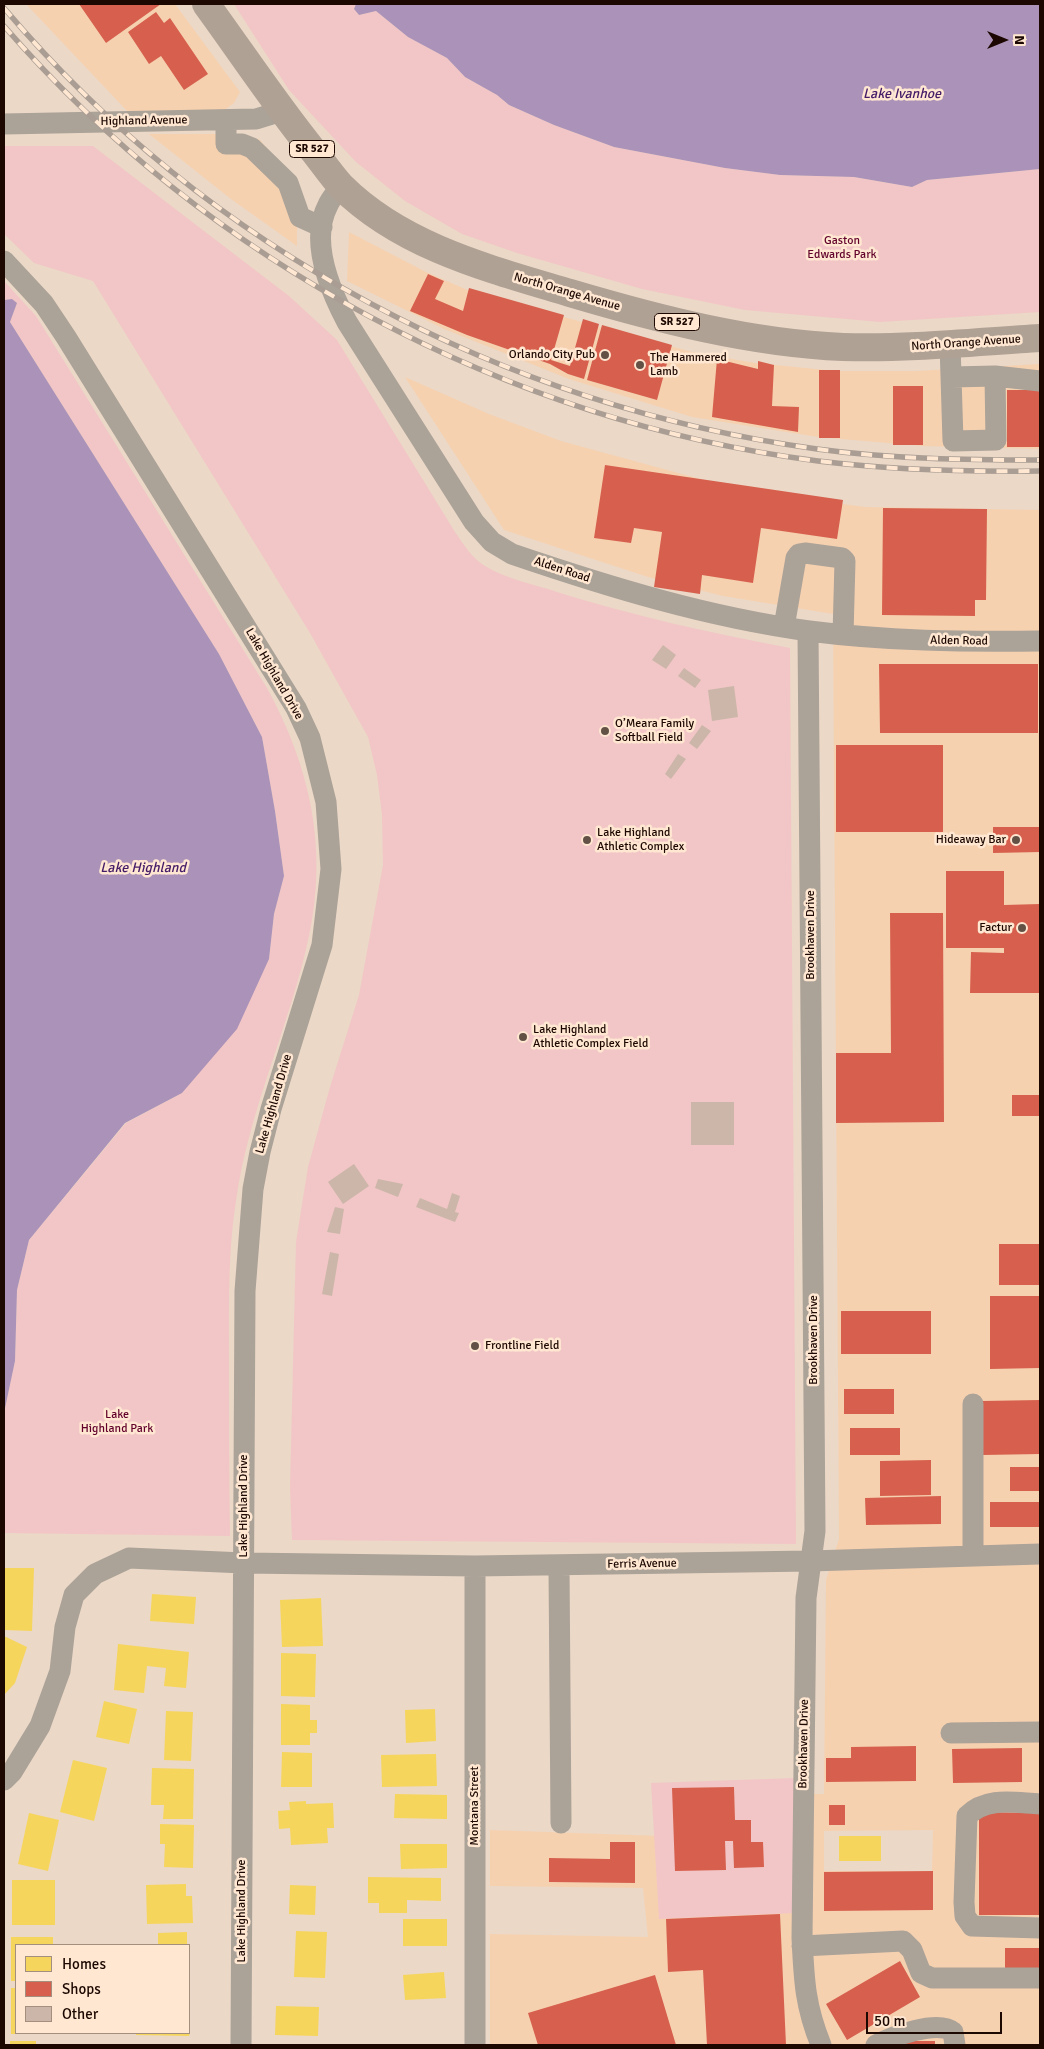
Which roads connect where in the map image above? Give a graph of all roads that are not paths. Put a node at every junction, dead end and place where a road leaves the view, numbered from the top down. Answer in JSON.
{"nodes":[{"id":1,"x":206,"y":4,"type":"edge"},
{"id":2,"x":282,"y":112,"type":"junction"},
{"id":3,"x":226,"y":120,"type":"junction"},
{"id":4,"x":4,"y":124,"type":"edge"},
{"id":5,"x":341,"y":186,"type":"junction"},
{"id":6,"x":322,"y":227,"type":"junction"},
{"id":7,"x":4,"y":261,"type":"edge"},
{"id":8,"x":1040,"y":338,"type":"edge"},
{"id":9,"x":950,"y":344,"type":"junction"},
{"id":10,"x":995,"y":376,"type":"junction"},
{"id":11,"x":952,"y":377,"type":"junction"},
{"id":12,"x":1040,"y":382,"type":"edge"},
{"id":13,"x":784,"y":627,"type":"junction"},
{"id":14,"x":808,"y":631,"type":"junction"},
{"id":15,"x":843,"y":635,"type":"junction"},
{"id":16,"x":1040,"y":641,"type":"edge"},
{"id":17,"x":972,"y":1404,"type":"dead end"},
{"id":18,"x":1040,"y":1554,"type":"edge"},
{"id":19,"x":972,"y":1556,"type":"junction"},
{"id":20,"x":810,"y":1561,"type":"junction"},
{"id":21,"x":244,"y":1564,"type":"junction"},
{"id":22,"x":475,"y":1566,"type":"junction"},
{"id":23,"x":559,"y":1566,"type":"junction"},
{"id":24,"x":1040,"y":1732,"type":"edge"},
{"id":25,"x":951,"y":1733,"type":"dead end"},
{"id":26,"x":4,"y":1780,"type":"edge"},
{"id":27,"x":1040,"y":1804,"type":"edge"},
{"id":28,"x":561,"y":1822,"type":"dead end"},
{"id":29,"x":1040,"y":1928,"type":"edge"},
{"id":30,"x":802,"y":1946,"type":"junction"},
{"id":31,"x":1040,"y":1978,"type":"edge"},
{"id":32,"x":241,"y":2045,"type":"edge"},
{"id":33,"x":475,"y":2045,"type":"edge"},
{"id":34,"x":821,"y":2045,"type":"edge"},
{"id":35,"x":876,"y":2045,"type":"edge"},
{"id":36,"x":956,"y":2045,"type":"edge"}],
"edges":[{"from":1,"to":2,"type":"main road","name":"North Orange Avenue","number":"SR 527"},
{"from":2,"to":3,"type":"street","name":"Highland Avenue"},
{"from":2,"to":5,"type":"main road","name":"North Orange Avenue","number":"SR 527"},
{"from":3,"to":4,"type":"street","name":"Highland Avenue"},
{"from":3,"to":6,"type":"street"},
{"from":5,"to":6,"type":"street","name":"Alden Road"},
{"from":5,"to":9,"type":"main road","name":"North Orange Avenue","number":"SR 527"},
{"from":6,"to":13,"type":"street","name":"Alden Road"},
{"from":7,"to":21,"type":"street","name":"Lake Highland Drive"},
{"from":8,"to":9,"type":"main road","name":"North Orange Avenue","number":"SR 527"},
{"from":9,"to":11,"type":"street"},
{"from":10,"to":11,"type":"street"},
{"from":10,"to":11,"type":"street"},
{"from":10,"to":12,"type":"street"},
{"from":13,"to":14,"type":"street","name":"Alden Road"},
{"from":13,"to":15,"type":"street"},
{"from":14,"to":15,"type":"street","name":"Alden Road"},
{"from":14,"to":20,"type":"street","name":"Brookhaven Drive"},
{"from":15,"to":16,"type":"street","name":"Alden Road"},
{"from":17,"to":19,"type":"street"},
{"from":18,"to":19,"type":"street","name":"Ferris Avenue"},
{"from":19,"to":20,"type":"street","name":"Ferris Avenue"},
{"from":20,"to":23,"type":"street","name":"Ferris Avenue"},
{"from":20,"to":30,"type":"street","name":"Brookhaven Drive"},
{"from":21,"to":22,"type":"street","name":"Ferris Avenue"},
{"from":21,"to":26,"type":"street","name":"Ferris Avenue"},
{"from":21,"to":32,"type":"street","name":"Lake Highland Drive"},
{"from":22,"to":23,"type":"street","name":"Ferris Avenue"},
{"from":22,"to":33,"type":"street","name":"Montana Street"},
{"from":23,"to":28,"type":"street"},
{"from":24,"to":25,"type":"street"},
{"from":27,"to":29,"type":"street"},
{"from":30,"to":31,"type":"street"},
{"from":30,"to":34,"type":"street","name":"Brookhaven Drive"},
{"from":35,"to":36,"type":"street"}]}
